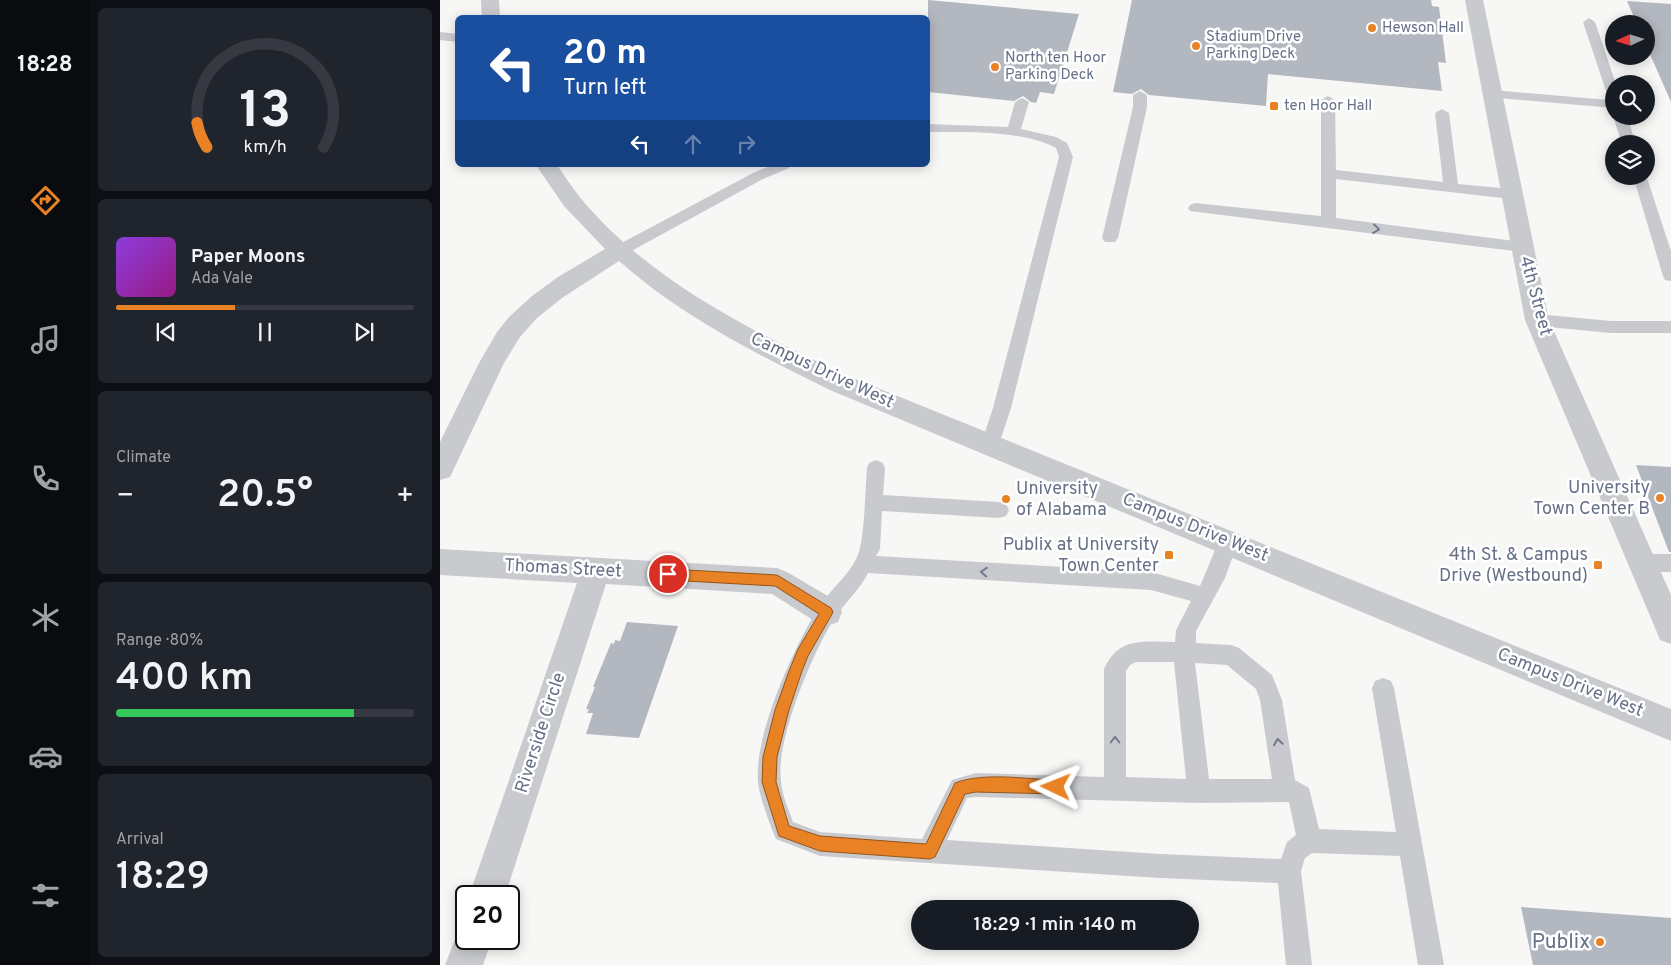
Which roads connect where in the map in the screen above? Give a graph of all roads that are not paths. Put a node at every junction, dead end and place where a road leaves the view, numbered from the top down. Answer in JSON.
{"nodes":[{"id":1,"x":490,"y":0,"type":"edge"},
{"id":2,"x":1474,"y":0,"type":"edge"},
{"id":3,"x":491,"y":15,"type":"edge"},
{"id":4,"x":1589,"y":22,"type":"dead end"},
{"id":5,"x":440,"y":36,"type":"edge"},
{"id":6,"x":455,"y":38,"type":"edge"},
{"id":7,"x":1607,"y":75,"type":"edge"},
{"id":8,"x":1492,"y":94,"type":"junction"},
{"id":9,"x":1140,"y":95,"type":"dead end"},
{"id":10,"x":1328,"y":100,"type":"dead end"},
{"id":11,"x":1022,"y":102,"type":"dead end"},
{"id":12,"x":1605,"y":103,"type":"edge"},
{"id":13,"x":1442,"y":114,"type":"dead end"},
{"id":14,"x":930,"y":128,"type":"edge"},
{"id":15,"x":1013,"y":133,"type":"junction"},
{"id":16,"x":548,"y":167,"type":"edge"},
{"id":17,"x":748,"y":167,"type":"edge"},
{"id":18,"x":779,"y":167,"type":"edge"},
{"id":19,"x":1329,"y":174,"type":"junction"},
{"id":20,"x":758,"y":176,"type":"junction"},
{"id":21,"x":1644,"y":185,"type":"edge"},
{"id":22,"x":1451,"y":188,"type":"junction"},
{"id":23,"x":1511,"y":194,"type":"junction"},
{"id":24,"x":1194,"y":208,"type":"dead end"},
{"id":25,"x":1328,"y":222,"type":"junction"},
{"id":26,"x":1665,"y":235,"type":"edge"},
{"id":27,"x":1110,"y":238,"type":"dead end"},
{"id":28,"x":1522,"y":246,"type":"junction"},
{"id":29,"x":620,"y":250,"type":"junction"},
{"id":30,"x":1671,"y":276,"type":"edge"},
{"id":31,"x":1537,"y":320,"type":"junction"},
{"id":32,"x":1671,"y":327,"type":"edge"},
{"id":33,"x":990,"y":444,"type":"junction"},
{"id":34,"x":876,"y":468,"type":"dead end"},
{"id":35,"x":440,"y":469,"type":"edge"},
{"id":36,"x":873,"y":502,"type":"junction"},
{"id":37,"x":999,"y":510,"type":"dead end"},
{"id":38,"x":1228,"y":542,"type":"junction"},
{"id":39,"x":440,"y":562,"type":"edge"},
{"id":40,"x":1641,"y":563,"type":"junction"},
{"id":41,"x":1671,"y":563,"type":"edge"},
{"id":42,"x":863,"y":564,"type":"junction"},
{"id":43,"x":596,"y":570,"type":"junction"},
{"id":44,"x":1205,"y":596,"type":"junction"},
{"id":45,"x":827,"y":612,"type":"junction"},
{"id":46,"x":1671,"y":630,"type":"edge"},
{"id":47,"x":1184,"y":652,"type":"junction"},
{"id":48,"x":1383,"y":688,"type":"dead end"},
{"id":49,"x":1671,"y":725,"type":"edge"},
{"id":50,"x":1115,"y":788,"type":"junction"},
{"id":51,"x":1285,"y":790,"type":"junction"},
{"id":52,"x":1199,"y":791,"type":"junction"},
{"id":53,"x":1310,"y":841,"type":"junction"},
{"id":54,"x":1410,"y":844,"type":"junction"},
{"id":55,"x":930,"y":851,"type":"junction"},
{"id":56,"x":1289,"y":871,"type":"junction"},
{"id":57,"x":491,"y":885,"type":"edge"},
{"id":58,"x":469,"y":950,"type":"edge"},
{"id":59,"x":464,"y":965,"type":"edge"},
{"id":60,"x":1299,"y":965,"type":"edge"},
{"id":61,"x":1431,"y":965,"type":"edge"}],
"edges":[{"from":1,"to":3,"type":"street"},
{"from":2,"to":8,"type":"street","name":"4th Street"},
{"from":4,"to":7,"type":"lane"},
{"from":5,"to":6,"type":"lane"},
{"from":8,"to":12,"type":"lane"},
{"from":8,"to":23,"type":"street","name":"4th Street"},
{"from":9,"to":27,"type":"lane"},
{"from":10,"to":19,"type":"lane"},
{"from":11,"to":15,"type":"lane"},
{"from":13,"to":22,"type":"lane"},
{"from":14,"to":15,"type":"lane"},
{"from":15,"to":33,"type":"lane"},
{"from":16,"to":29,"type":"street","name":"Campus Drive West"},
{"from":17,"to":20,"type":"lane"},
{"from":18,"to":20,"type":"lane"},
{"from":19,"to":22,"type":"lane"},
{"from":19,"to":25,"type":"lane"},
{"from":20,"to":29,"type":"lane"},
{"from":21,"to":26,"type":"lane"},
{"from":22,"to":23,"type":"lane"},
{"from":23,"to":28,"type":"street","name":"4th Street"},
{"from":24,"to":25,"type":"lane"},
{"from":25,"to":28,"type":"lane","one_way":true},
{"from":26,"to":30,"type":"lane"},
{"from":28,"to":31,"type":"street","name":"4th Street"},
{"from":29,"to":33,"type":"street","name":"Campus Drive West"},
{"from":29,"to":35,"type":"street"},
{"from":31,"to":32,"type":"lane"},
{"from":31,"to":40,"type":"street","name":"4th Street"},
{"from":33,"to":38,"type":"street","name":"Campus Drive West"},
{"from":34,"to":36,"type":"lane"},
{"from":36,"to":37,"type":"lane"},
{"from":36,"to":42,"type":"lane"},
{"from":38,"to":44,"type":"lane"},
{"from":38,"to":49,"type":"street","name":"Campus Drive West"},
{"from":39,"to":43,"type":"street","name":"Thomas Street"},
{"from":40,"to":41,"type":"lane"},
{"from":40,"to":46,"type":"street","name":"4th Street"},
{"from":44,"to":42,"type":"lane","one_way":true},
{"from":42,"to":45,"type":"lane"},
{"from":43,"to":45,"type":"street","name":"Thomas Street"},
{"from":43,"to":57,"type":"street","name":"Riverside Circle"},
{"from":44,"to":47,"type":"lane"},
{"from":45,"to":55,"type":"lane"},
{"from":50,"to":47,"type":"lane","one_way":true},
{"from":51,"to":47,"type":"lane","one_way":true},
{"from":47,"to":52,"type":"lane"},
{"from":48,"to":54,"type":"lane"},
{"from":50,"to":52,"type":"lane"},
{"from":50,"to":55,"type":"lane"},
{"from":51,"to":52,"type":"lane"},
{"from":51,"to":53,"type":"lane"},
{"from":53,"to":54,"type":"lane"},
{"from":53,"to":56,"type":"lane"},
{"from":54,"to":61,"type":"lane"},
{"from":55,"to":56,"type":"lane"},
{"from":56,"to":60,"type":"lane"},
{"from":58,"to":59,"type":"street"}]}
